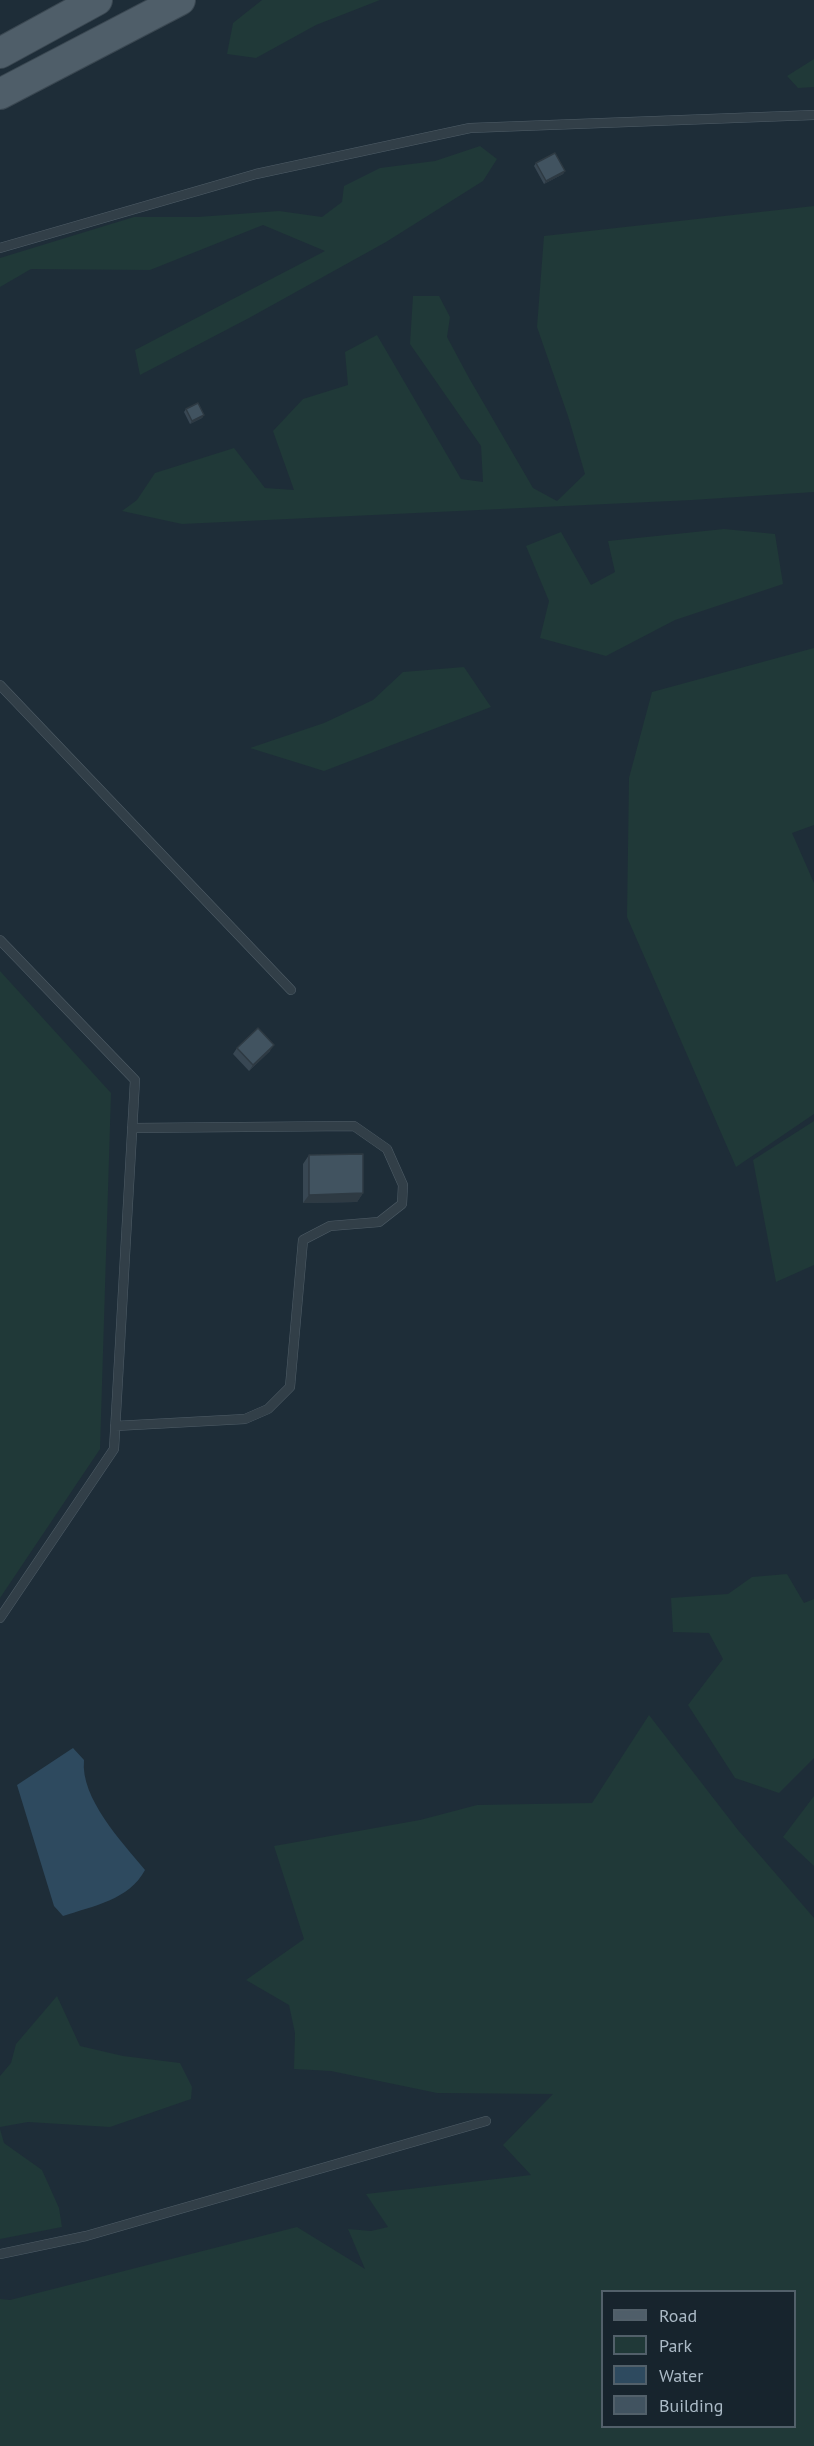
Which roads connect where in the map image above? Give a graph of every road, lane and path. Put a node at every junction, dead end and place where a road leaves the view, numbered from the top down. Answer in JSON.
{"nodes":[{"id":1,"x":97,"y":0,"type":"edge"},
{"id":2,"x":180,"y":0,"type":"edge"},
{"id":3,"x":0,"y":53,"type":"edge"},
{"id":4,"x":0,"y":94,"type":"edge"},
{"id":5,"x":814,"y":115,"type":"edge"},
{"id":6,"x":0,"y":248,"type":"edge"},
{"id":7,"x":0,"y":685,"type":"edge"},
{"id":8,"x":0,"y":940,"type":"edge"},
{"id":9,"x":291,"y":990,"type":"dead end"},
{"id":10,"x":132,"y":1128,"type":"junction"},
{"id":11,"x":116,"y":1426,"type":"junction"},
{"id":12,"x":0,"y":1618,"type":"edge"},
{"id":13,"x":486,"y":2121,"type":"dead end"},
{"id":14,"x":0,"y":2254,"type":"edge"}],
"edges":[{"from":1,"to":3,"type":"main road"},
{"from":2,"to":4,"type":"main road"},
{"from":5,"to":6,"type":"lane"},
{"from":7,"to":9,"type":"lane"},
{"from":8,"to":10,"type":"lane"},
{"from":10,"to":11,"type":"lane"},
{"from":10,"to":11,"type":"lane"},
{"from":11,"to":12,"type":"lane"},
{"from":13,"to":14,"type":"lane"}]}
